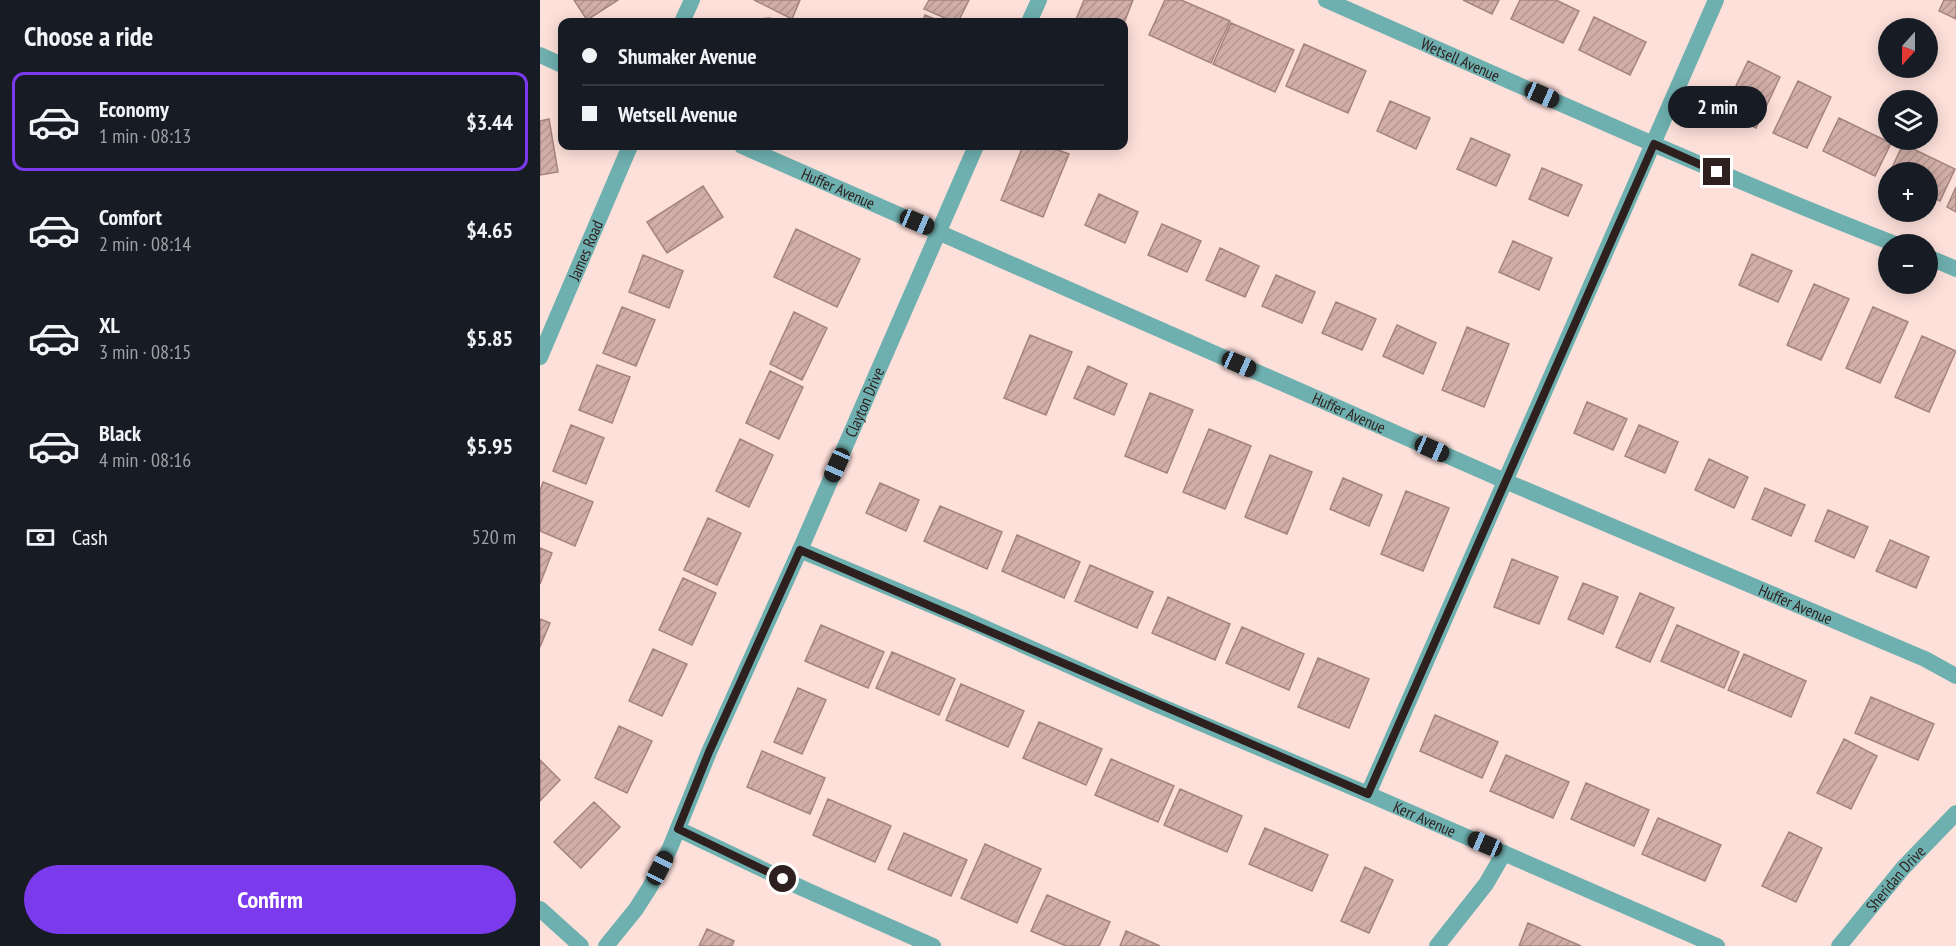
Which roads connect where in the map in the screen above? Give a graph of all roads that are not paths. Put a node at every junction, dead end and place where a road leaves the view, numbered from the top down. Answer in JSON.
{"nodes":[{"id":1,"x":693,"y":0,"type":"edge"},
{"id":2,"x":1039,"y":0,"type":"edge"},
{"id":3,"x":1326,"y":0,"type":"edge"},
{"id":4,"x":1716,"y":0,"type":"edge"},
{"id":5,"x":684,"y":18,"type":"edge"},
{"id":6,"x":1031,"y":18,"type":"edge"},
{"id":7,"x":540,"y":55,"type":"edge"},
{"id":8,"x":558,"y":63,"type":"edge"},
{"id":9,"x":1654,"y":144,"type":"junction"},
{"id":10,"x":628,"y":150,"type":"edge"},
{"id":11,"x":751,"y":150,"type":"edge"},
{"id":12,"x":974,"y":150,"type":"edge"},
{"id":13,"x":938,"y":231,"type":"junction"},
{"id":14,"x":1878,"y":238,"type":"edge"},
{"id":15,"x":1938,"y":261,"type":"edge"},
{"id":16,"x":1956,"y":269,"type":"edge"},
{"id":17,"x":540,"y":357,"type":"edge"},
{"id":18,"x":1505,"y":481,"type":"junction"},
{"id":19,"x":800,"y":550,"type":"junction"},
{"id":20,"x":1956,"y":676,"type":"edge"},
{"id":21,"x":1368,"y":794,"type":"junction"},
{"id":22,"x":1956,"y":813,"type":"edge"},
{"id":23,"x":678,"y":829,"type":"junction"},
{"id":24,"x":1504,"y":853,"type":"junction"},
{"id":25,"x":540,"y":909,"type":"edge"},
{"id":26,"x":581,"y":946,"type":"edge"},
{"id":27,"x":606,"y":946,"type":"edge"},
{"id":28,"x":933,"y":946,"type":"edge"},
{"id":29,"x":1437,"y":946,"type":"edge"},
{"id":30,"x":1717,"y":946,"type":"edge"},
{"id":31,"x":1839,"y":946,"type":"edge"}],
"edges":[{"from":1,"to":5,"type":"street"},
{"from":2,"to":6,"type":"street"},
{"from":3,"to":9,"type":"street","name":"Wetsell Avenue"},
{"from":4,"to":9,"type":"street"},
{"from":7,"to":8,"type":"street"},
{"from":9,"to":14,"type":"street","name":"Wetsell Avenue"},
{"from":9,"to":18,"type":"street"},
{"from":10,"to":17,"type":"street","name":"James Road"},
{"from":11,"to":13,"type":"street","name":"Huffer Avenue"},
{"from":12,"to":13,"type":"street","name":"Clayton Drive"},
{"from":13,"to":18,"type":"street","name":"Huffer Avenue"},
{"from":13,"to":19,"type":"street","name":"Clayton Drive"},
{"from":15,"to":16,"type":"street"},
{"from":18,"to":20,"type":"street","name":"Huffer Avenue"},
{"from":18,"to":21,"type":"street"},
{"from":19,"to":21,"type":"street","name":"Kerr Avenue"},
{"from":19,"to":23,"type":"street","name":"Clayton Drive"},
{"from":21,"to":24,"type":"street","name":"Kerr Avenue"},
{"from":22,"to":31,"type":"street","name":"Sheridan Drive"},
{"from":23,"to":27,"type":"street","name":"Clayton Drive"},
{"from":23,"to":28,"type":"street"},
{"from":24,"to":29,"type":"street"},
{"from":24,"to":30,"type":"street","name":"Kerr Avenue"},
{"from":25,"to":26,"type":"street"}]}
